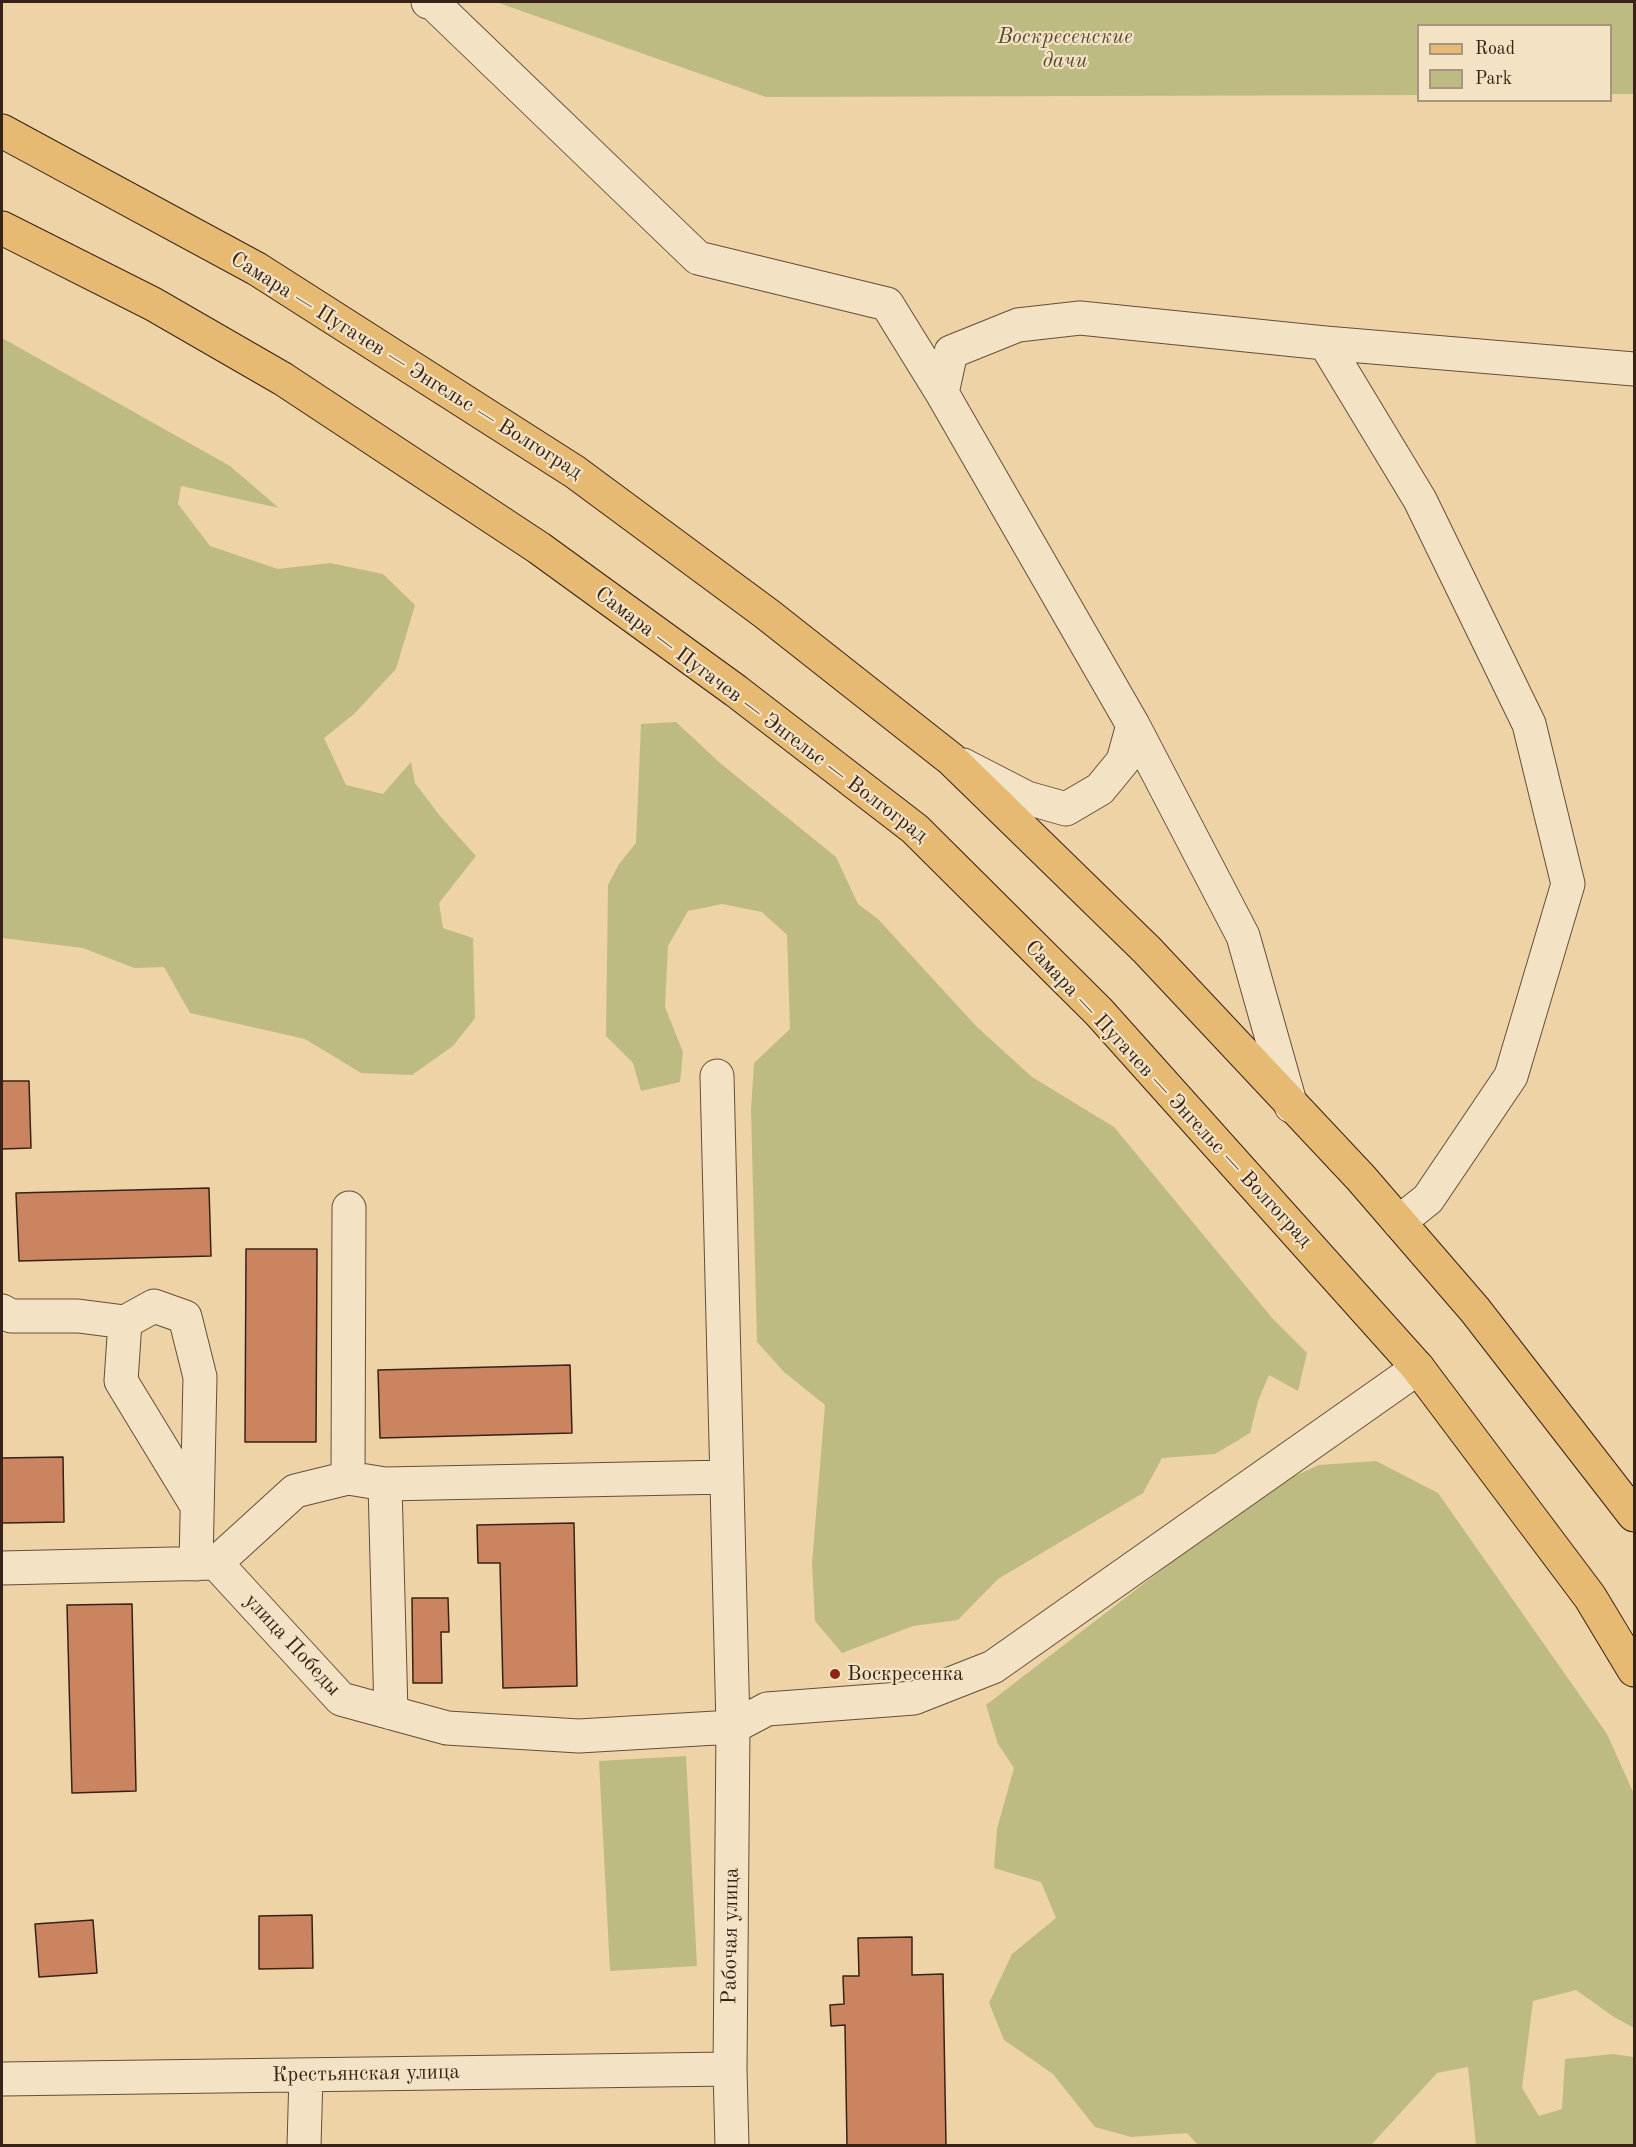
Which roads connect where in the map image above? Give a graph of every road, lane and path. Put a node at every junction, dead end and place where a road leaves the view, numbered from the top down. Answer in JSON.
{"nodes":[{"id":1,"x":428,"y":2,"type":"edge"},
{"id":2,"x":2,"y":131,"type":"edge"},
{"id":3,"x":2,"y":228,"type":"edge"},
{"id":4,"x":1325,"y":343,"type":"junction"},
{"id":5,"x":1635,"y":369,"type":"edge"},
{"id":6,"x":942,"y":393,"type":"junction"},
{"id":7,"x":1133,"y":725,"type":"junction"},
{"id":8,"x":951,"y":759,"type":"junction"},
{"id":9,"x":717,"y":1076,"type":"dead end"},
{"id":10,"x":1292,"y":1106,"type":"junction"},
{"id":11,"x":349,"y":1208,"type":"dead end"},
{"id":12,"x":1398,"y":1221,"type":"junction"},
{"id":13,"x":2,"y":1311,"type":"edge"},
{"id":14,"x":125,"y":1322,"type":"junction"},
{"id":15,"x":1418,"y":1368,"type":"junction"},
{"id":16,"x":727,"y":1477,"type":"junction"},
{"id":17,"x":348,"y":1478,"type":"junction"},
{"id":18,"x":385,"y":1484,"type":"junction"},
{"id":19,"x":197,"y":1506,"type":"junction"},
{"id":20,"x":1635,"y":1515,"type":"edge"},
{"id":21,"x":206,"y":1564,"type":"junction"},
{"id":22,"x":2,"y":1568,"type":"edge"},
{"id":23,"x":1635,"y":1670,"type":"edge"},
{"id":24,"x":391,"y":1713,"type":"junction"},
{"id":25,"x":733,"y":1727,"type":"junction"},
{"id":26,"x":730,"y":2069,"type":"junction"},
{"id":27,"x":306,"y":2074,"type":"junction"},
{"id":28,"x":2,"y":2079,"type":"edge"},
{"id":29,"x":304,"y":2145,"type":"edge"},
{"id":30,"x":732,"y":2145,"type":"edge"}],
"edges":[{"from":1,"to":6,"type":"street"},
{"from":2,"to":8,"type":"main road","name":"Самара — Пугачев — Энгельс — Волгоград"},
{"from":3,"to":15,"type":"main road","name":"Самара — Пугачев — Энгельс — Волгоград"},
{"from":4,"to":5,"type":"street"},
{"from":4,"to":6,"type":"street"},
{"from":4,"to":12,"type":"street"},
{"from":6,"to":7,"type":"street"},
{"from":7,"to":8,"type":"street"},
{"from":7,"to":10,"type":"street"},
{"from":8,"to":10,"type":"main road","name":"Самара — Пугачев — Энгельс — Волгоград"},
{"from":9,"to":16,"type":"street","name":"Рабочая улица"},
{"from":10,"to":12,"type":"main road","name":"Самара — Пугачев — Энгельс — Волгоград"},
{"from":11,"to":17,"type":"street"},
{"from":12,"to":20,"type":"main road","name":"Самара — Пугачев — Энгельс — Волгоград"},
{"from":13,"to":14,"type":"street"},
{"from":14,"to":19,"type":"street"},
{"from":14,"to":19,"type":"street"},
{"from":15,"to":23,"type":"main road","name":"Самара — Пугачев — Энгельс — Волгоград"},
{"from":15,"to":25,"type":"street"},
{"from":16,"to":18,"type":"street"},
{"from":16,"to":25,"type":"street","name":"Рабочая улица"},
{"from":17,"to":18,"type":"street"},
{"from":17,"to":21,"type":"street"},
{"from":18,"to":24,"type":"street"},
{"from":19,"to":21,"type":"street"},
{"from":21,"to":22,"type":"street"},
{"from":21,"to":24,"type":"street","name":"улица Победы"},
{"from":24,"to":25,"type":"street","name":"улица Победы"},
{"from":25,"to":26,"type":"street","name":"Рабочая улица"},
{"from":26,"to":27,"type":"street","name":"Крестьянская улица"},
{"from":26,"to":30,"type":"street","name":"Рабочая улица"},
{"from":27,"to":28,"type":"street","name":"Крестьянская улица"},
{"from":27,"to":29,"type":"street"}]}
